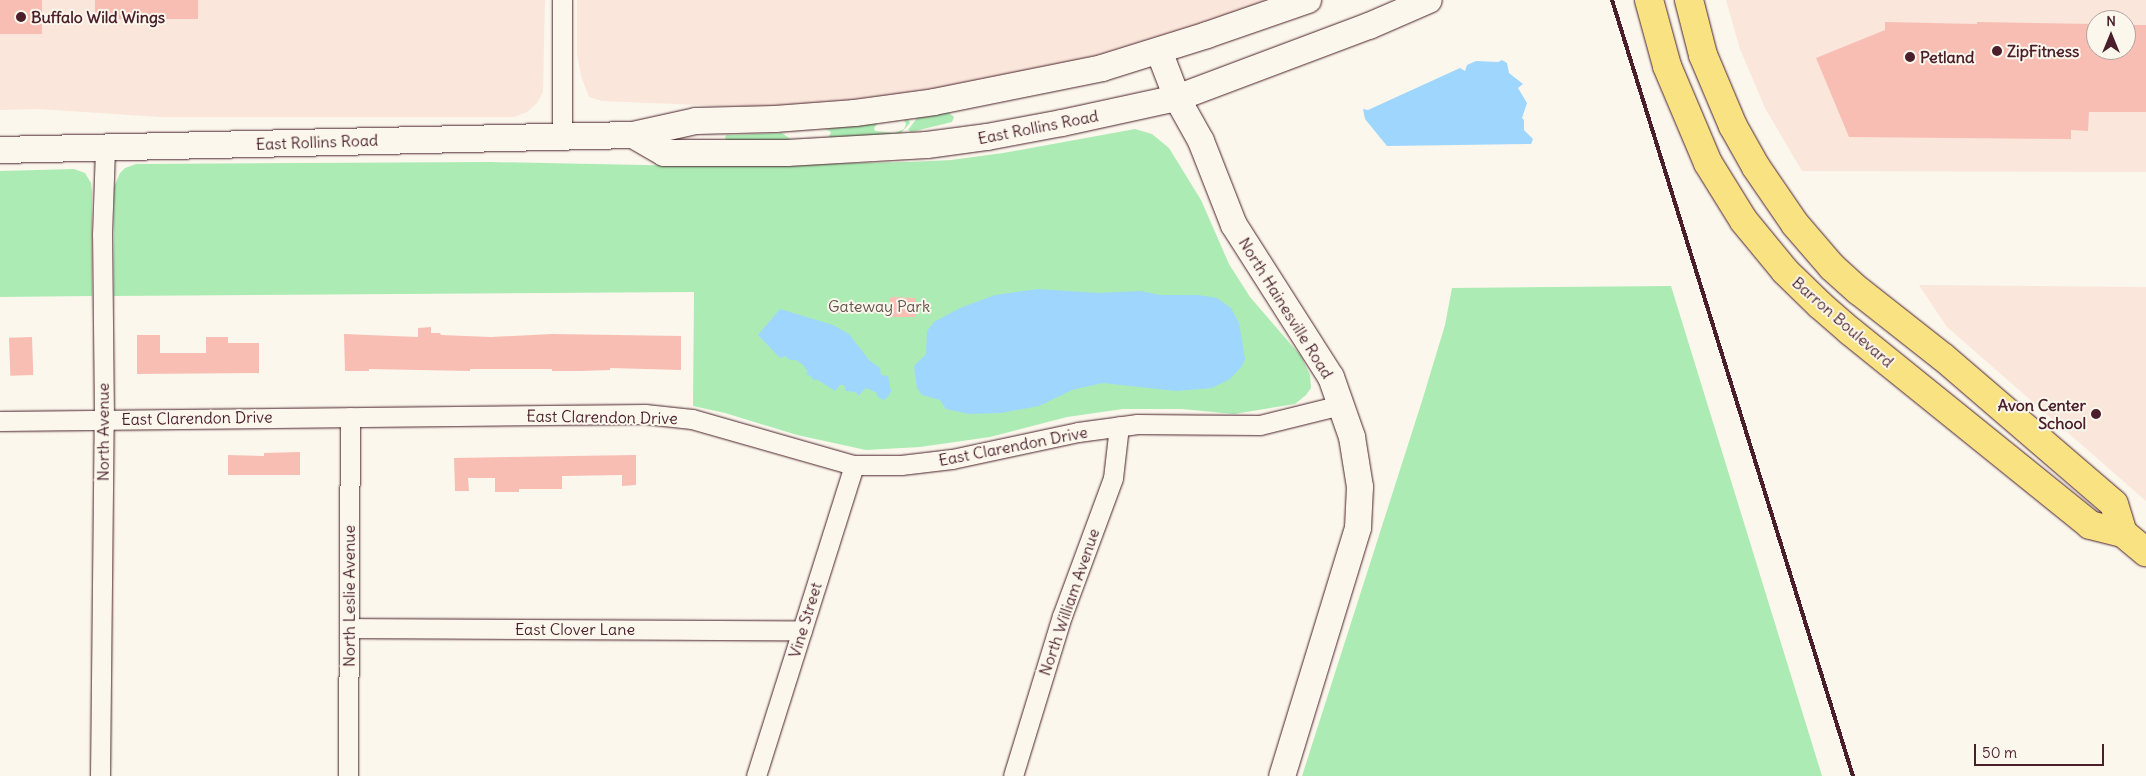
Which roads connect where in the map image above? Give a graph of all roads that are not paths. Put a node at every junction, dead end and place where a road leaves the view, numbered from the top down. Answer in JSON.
{"nodes":[{"id":1,"x":562,"y":0,"type":"edge"},
{"id":2,"x":1308,"y":0,"type":"edge"},
{"id":3,"x":1428,"y":0,"type":"edge"},
{"id":4,"x":1648,"y":0,"type":"edge"},
{"id":5,"x":1688,"y":0,"type":"edge"},
{"id":6,"x":1159,"y":51,"type":"junction"},
{"id":7,"x":1177,"y":98,"type":"junction"},
{"id":8,"x":562,"y":135,"type":"junction"},
{"id":9,"x":633,"y":135,"type":"junction"},
{"id":10,"x":105,"y":148,"type":"junction"},
{"id":11,"x":0,"y":150,"type":"edge"},
{"id":12,"x":1341,"y":405,"type":"junction"},
{"id":13,"x":350,"y":417,"type":"junction"},
{"id":14,"x":104,"y":419,"type":"junction"},
{"id":15,"x":0,"y":421,"type":"edge"},
{"id":16,"x":1119,"y":426,"type":"junction"},
{"id":17,"x":854,"y":465,"type":"junction"},
{"id":18,"x":2123,"y":533,"type":"junction"},
{"id":19,"x":2146,"y":552,"type":"edge"},
{"id":20,"x":349,"y":628,"type":"junction"},
{"id":21,"x":802,"y":630,"type":"junction"},
{"id":22,"x":100,"y":776,"type":"edge"},
{"id":23,"x":348,"y":776,"type":"edge"},
{"id":24,"x":756,"y":776,"type":"edge"},
{"id":25,"x":1012,"y":776,"type":"edge"},
{"id":26,"x":1282,"y":776,"type":"edge"}],
"edges":[{"from":1,"to":8,"type":"street"},
{"from":2,"to":6,"type":"main road","name":"East Rollins Road"},
{"from":3,"to":7,"type":"main road","name":"East Rollins Road"},
{"from":4,"to":18,"type":"main road","name":"Barron Boulevard"},
{"from":5,"to":18,"type":"main road","name":"Barron Boulevard"},
{"from":6,"to":7,"type":"main road","name":"North Hainesville Road"},
{"from":6,"to":9,"type":"main road","name":"East Rollins Road"},
{"from":7,"to":9,"type":"main road","name":"East Rollins Road"},
{"from":7,"to":12,"type":"main road","name":"North Hainesville Road"},
{"from":8,"to":9,"type":"main road","name":"East Rollins Road"},
{"from":8,"to":10,"type":"main road","name":"East Rollins Road"},
{"from":10,"to":11,"type":"main road","name":"East Rollins Road"},
{"from":10,"to":14,"type":"street","name":"North Avenue"},
{"from":12,"to":16,"type":"street","name":"East Clarendon Drive"},
{"from":12,"to":26,"type":"main road","name":"North Hainesville Road"},
{"from":13,"to":14,"type":"street","name":"East Clarendon Drive"},
{"from":13,"to":17,"type":"street","name":"East Clarendon Drive"},
{"from":13,"to":20,"type":"street","name":"North Leslie Avenue"},
{"from":14,"to":15,"type":"street","name":"East Clarendon Drive"},
{"from":14,"to":22,"type":"street","name":"North Avenue"},
{"from":16,"to":17,"type":"street","name":"East Clarendon Drive"},
{"from":16,"to":25,"type":"street","name":"North William Avenue"},
{"from":17,"to":21,"type":"street","name":"Vine Street"},
{"from":18,"to":19,"type":"main road","name":"Barron Boulevard"},
{"from":20,"to":21,"type":"street","name":"East Clover Lane"},
{"from":20,"to":23,"type":"street","name":"North Leslie Avenue"},
{"from":21,"to":24,"type":"street","name":"Vine Street"}]}
